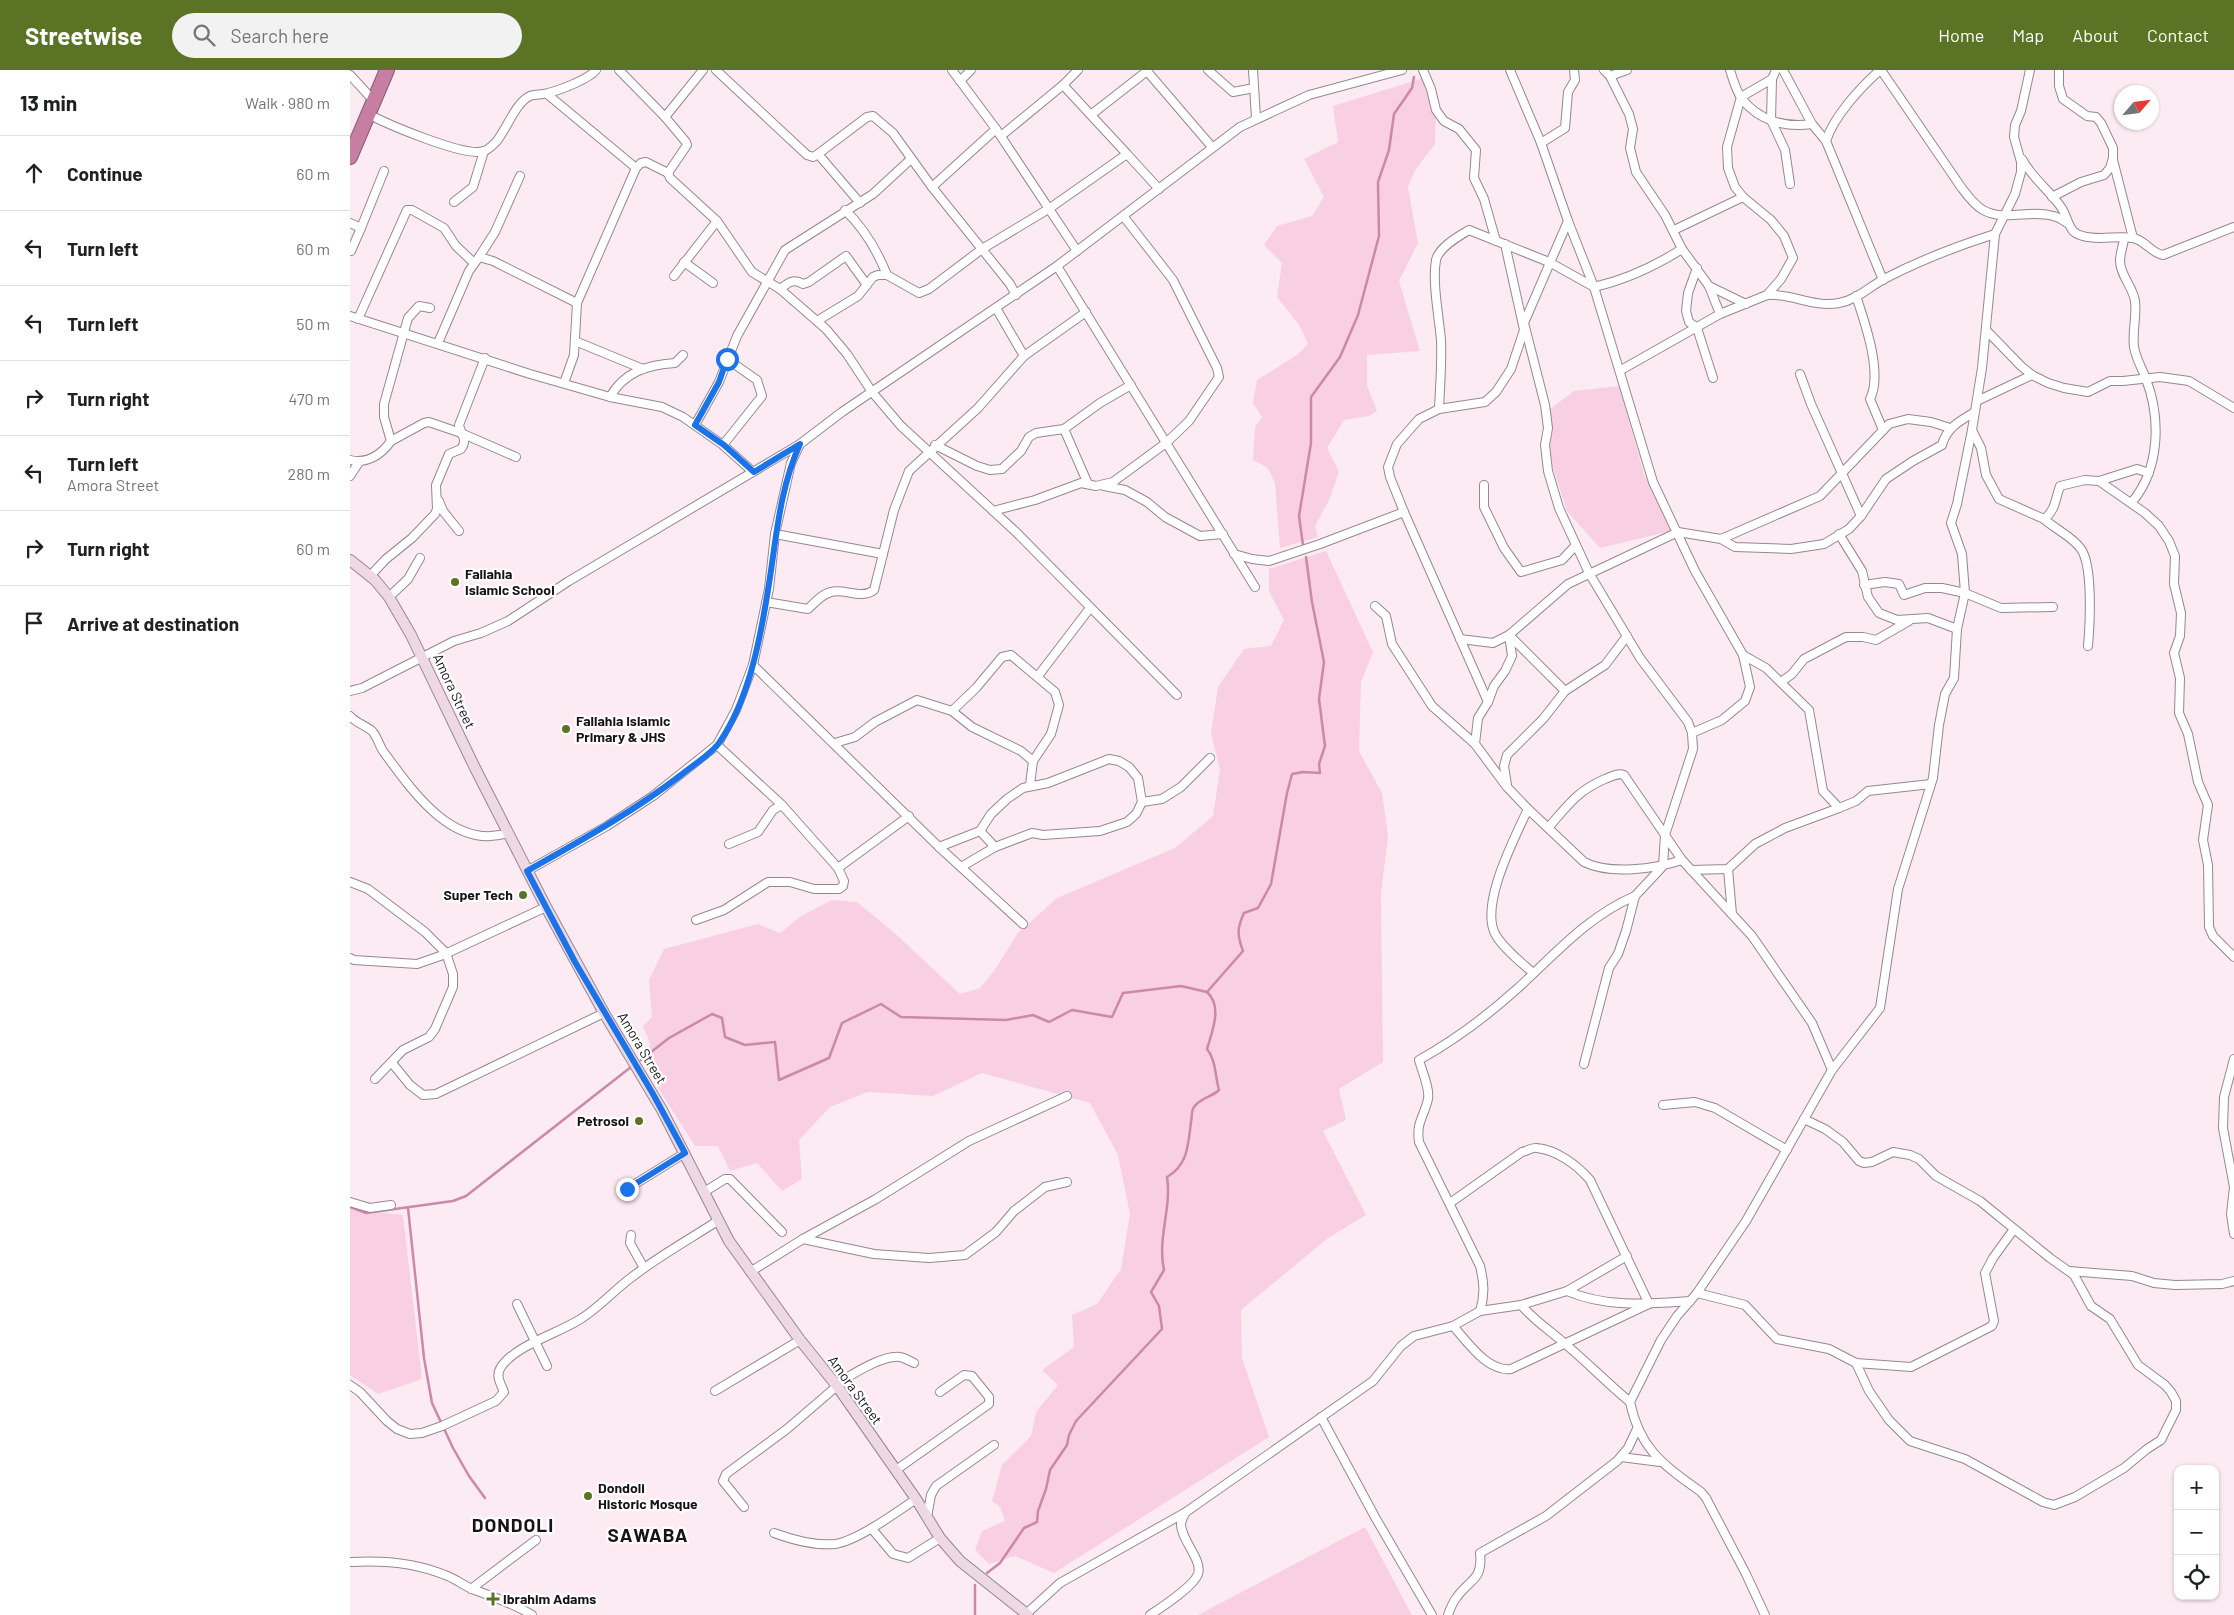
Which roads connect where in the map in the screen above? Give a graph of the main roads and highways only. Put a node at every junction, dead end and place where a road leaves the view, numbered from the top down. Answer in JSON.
{"nodes":[{"id":1,"x":387,"y":70,"type":"edge"},
{"id":2,"x":350,"y":157,"type":"edge"}],
"edges":[{"from":1,"to":2,"type":"highway"}]}
